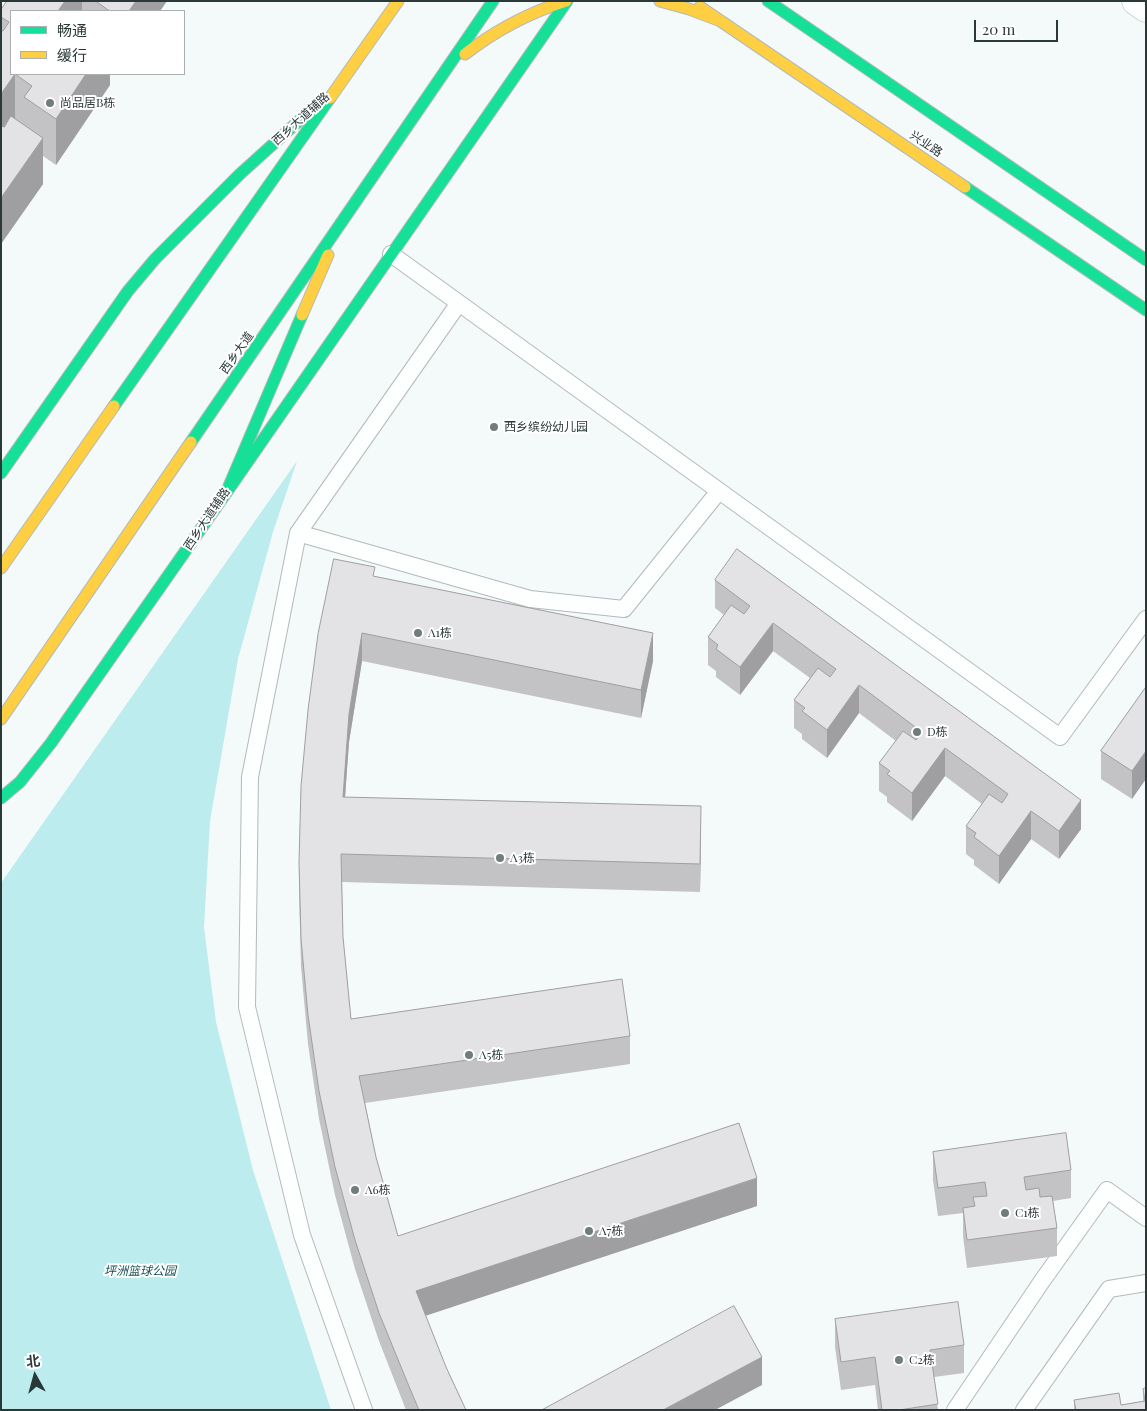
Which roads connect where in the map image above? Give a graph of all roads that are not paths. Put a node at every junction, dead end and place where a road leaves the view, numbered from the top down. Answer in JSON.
{"nodes":[{"id":1,"x":388,"y":1,"type":"edge"},
{"id":2,"x":398,"y":1,"type":"edge"},
{"id":3,"x":493,"y":1,"type":"edge"},
{"id":4,"x":567,"y":1,"type":"edge"},
{"id":5,"x":660,"y":1,"type":"edge"},
{"id":6,"x":692,"y":1,"type":"edge"},
{"id":7,"x":768,"y":1,"type":"edge"},
{"id":8,"x":1136,"y":1,"type":"edge"},
{"id":9,"x":1146,"y":8,"type":"edge"},
{"id":10,"x":721,"y":22,"type":"junction"},
{"id":11,"x":376,"y":32,"type":"junction"},
{"id":12,"x":441,"y":74,"type":"junction"},
{"id":13,"x":337,"y":87,"type":"junction"},
{"id":14,"x":341,"y":226,"type":"junction"},
{"id":15,"x":392,"y":254,"type":"junction"},
{"id":16,"x":1146,"y":260,"type":"edge"},
{"id":17,"x":459,"y":303,"type":"junction"},
{"id":18,"x":1146,"y":310,"type":"edge"},
{"id":19,"x":1,"y":474,"type":"edge"},
{"id":20,"x":719,"y":491,"type":"junction"},
{"id":21,"x":226,"y":493,"type":"junction"},
{"id":22,"x":298,"y":533,"type":"junction"},
{"id":23,"x":1,"y":568,"type":"edge"},
{"id":24,"x":1146,"y":619,"type":"edge"},
{"id":25,"x":1,"y":719,"type":"edge"},
{"id":26,"x":10,"y":790,"type":"edge"},
{"id":27,"x":1,"y":808,"type":"edge"},
{"id":28,"x":1146,"y":1218,"type":"edge"},
{"id":29,"x":1146,"y":1284,"type":"edge"},
{"id":30,"x":364,"y":1410,"type":"edge"},
{"id":31,"x":955,"y":1410,"type":"edge"},
{"id":32,"x":1024,"y":1410,"type":"edge"}],
"edges":[{"from":1,"to":11,"type":"main road"},
{"from":2,"to":11,"type":"main road"},
{"from":3,"to":12,"type":"main road","name":"西乡大道"},
{"from":4,"to":12,"type":"main road"},
{"from":4,"to":15,"type":"main road"},
{"from":5,"to":10,"type":"main road"},
{"from":6,"to":10,"type":"main road","name":"兴业路"},
{"from":7,"to":16,"type":"main road"},
{"from":8,"to":9,"type":"street"},
{"from":10,"to":18,"type":"main road","name":"兴业路"},
{"from":11,"to":13,"type":"main road"},
{"from":12,"to":14,"type":"main road","name":"西乡大道"},
{"from":13,"to":19,"type":"main road","name":"西乡大道辅路"},
{"from":13,"to":23,"type":"main road"},
{"from":14,"to":21,"type":"main road","name":"西乡大道辅路"},
{"from":14,"to":25,"type":"main road","name":"西乡大道"},
{"from":15,"to":17,"type":"lane"},
{"from":15,"to":21,"type":"main road"},
{"from":17,"to":20,"type":"lane"},
{"from":17,"to":22,"type":"lane"},
{"from":20,"to":22,"type":"lane"},
{"from":20,"to":24,"type":"lane"},
{"from":21,"to":26,"type":"main road","name":"西乡大道辅路"},
{"from":22,"to":30,"type":"lane"},
{"from":26,"to":27,"type":"street","name":"西乡大道辅路"},
{"from":28,"to":31,"type":"lane"},
{"from":29,"to":32,"type":"lane"}]}
